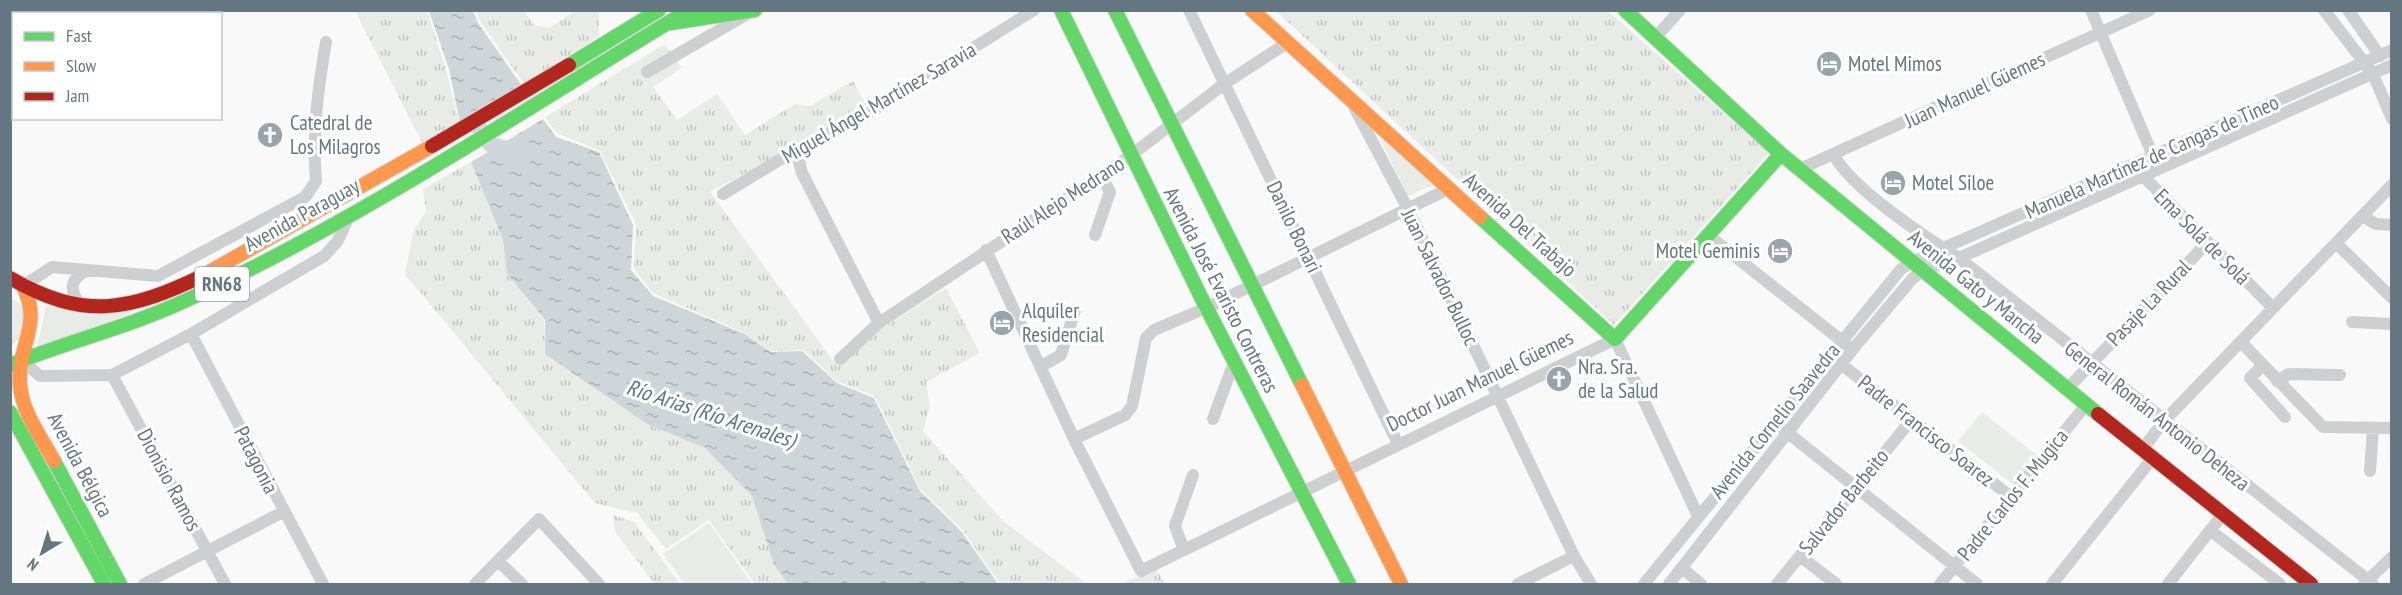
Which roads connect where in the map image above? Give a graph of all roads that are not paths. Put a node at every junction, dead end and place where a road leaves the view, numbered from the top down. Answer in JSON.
{"nodes":[{"id":1,"x":659,"y":10,"type":"edge"},
{"id":2,"x":689,"y":10,"type":"edge"},
{"id":3,"x":1034,"y":10,"type":"edge"},
{"id":4,"x":1061,"y":10,"type":"edge"},
{"id":5,"x":1115,"y":10,"type":"edge"},
{"id":6,"x":1189,"y":10,"type":"edge"},
{"id":7,"x":1252,"y":10,"type":"edge"},
{"id":8,"x":1624,"y":10,"type":"edge"},
{"id":9,"x":1680,"y":10,"type":"edge"},
{"id":10,"x":2091,"y":10,"type":"edge"},
{"id":11,"x":2150,"y":10,"type":"edge"},
{"id":12,"x":2324,"y":10,"type":"edge"},
{"id":13,"x":2348,"y":10,"type":"edge"},
{"id":14,"x":753,"y":11,"type":"edge"},
{"id":15,"x":667,"y":24,"type":"junction"},
{"id":16,"x":2101,"y":33,"type":"junction"},
{"id":17,"x":1655,"y":38,"type":"junction"},
{"id":18,"x":326,"y":42,"type":"dead end"},
{"id":19,"x":1287,"y":42,"type":"junction"},
{"id":20,"x":610,"y":49,"type":"junction"},
{"id":21,"x":2386,"y":53,"type":"edge"},
{"id":22,"x":2391,"y":65,"type":"edge"},
{"id":23,"x":2368,"y":69,"type":"junction"},
{"id":24,"x":647,"y":72,"type":"dead end"},
{"id":25,"x":1224,"y":84,"type":"junction"},
{"id":26,"x":1350,"y":99,"type":"junction"},
{"id":27,"x":2391,"y":119,"type":"edge"},
{"id":28,"x":1172,"y":123,"type":"junction"},
{"id":29,"x":796,"y":150,"type":"junction"},
{"id":30,"x":1781,"y":153,"type":"junction"},
{"id":31,"x":1834,"y":155,"type":"junction"},
{"id":32,"x":2154,"y":155,"type":"junction"},
{"id":33,"x":1130,"y":156,"type":"junction"},
{"id":34,"x":2136,"y":163,"type":"junction"},
{"id":35,"x":1800,"y":169,"type":"junction"},
{"id":36,"x":2158,"y":170,"type":"junction"},
{"id":37,"x":1101,"y":175,"type":"junction"},
{"id":38,"x":2142,"y":178,"type":"junction"},
{"id":39,"x":2391,"y":185,"type":"edge"},
{"id":40,"x":1448,"y":189,"type":"junction"},
{"id":41,"x":723,"y":194,"type":"dead end"},
{"id":42,"x":1408,"y":209,"type":"junction"},
{"id":43,"x":351,"y":212,"type":"junction"},
{"id":44,"x":2362,"y":216,"type":"junction"},
{"id":45,"x":2391,"y":225,"type":"edge"},
{"id":46,"x":1708,"y":235,"type":"junction"},
{"id":47,"x":1095,"y":236,"type":"dead end"},
{"id":48,"x":2207,"y":243,"type":"junction"},
{"id":49,"x":2336,"y":243,"type":"junction"},
{"id":50,"x":1944,"y":249,"type":"junction"},
{"id":51,"x":986,"y":250,"type":"junction"},
{"id":52,"x":1309,"y":256,"type":"junction"},
{"id":53,"x":1959,"y":258,"type":"junction"},
{"id":54,"x":1917,"y":266,"type":"junction"},
{"id":55,"x":89,"y":269,"type":"junction"},
{"id":56,"x":1251,"y":286,"type":"junction"},
{"id":57,"x":18,"y":288,"type":"edge"},
{"id":58,"x":2391,"y":298,"type":"edge"},
{"id":59,"x":83,"y":307,"type":"junction"},
{"id":60,"x":1206,"y":308,"type":"junction"},
{"id":61,"x":2273,"y":308,"type":"junction"},
{"id":62,"x":1075,"y":310,"type":"dead end"},
{"id":63,"x":2352,"y":322,"type":"dead end"},
{"id":64,"x":879,"y":323,"type":"junction"},
{"id":65,"x":2391,"y":324,"type":"edge"},
{"id":66,"x":191,"y":334,"type":"junction"},
{"id":67,"x":1615,"y":339,"type":"junction"},
{"id":68,"x":1840,"y":341,"type":"junction"},
{"id":69,"x":2241,"y":342,"type":"junction"},
{"id":70,"x":1853,"y":349,"type":"junction"},
{"id":71,"x":840,"y":359,"type":"dead end"},
{"id":72,"x":16,"y":362,"type":"edge"},
{"id":73,"x":2091,"y":363,"type":"junction"},
{"id":74,"x":1841,"y":364,"type":"junction"},
{"id":75,"x":2263,"y":365,"type":"junction"},
{"id":76,"x":1236,"y":367,"type":"junction"},
{"id":77,"x":1040,"y":368,"type":"junction"},
{"id":78,"x":112,"y":375,"type":"junction"},
{"id":79,"x":2340,"y":375,"type":"dead end"},
{"id":80,"x":2277,"y":381,"type":"junction"},
{"id":81,"x":2067,"y":389,"type":"junction"},
{"id":82,"x":1498,"y":397,"type":"junction"},
{"id":83,"x":2086,"y":405,"type":"junction"},
{"id":84,"x":10,"y":412,"type":"edge"},
{"id":85,"x":2285,"y":417,"type":"dead end"},
{"id":86,"x":1213,"y":419,"type":"dead end"},
{"id":87,"x":1912,"y":419,"type":"junction"},
{"id":88,"x":2164,"y":421,"type":"junction"},
{"id":89,"x":1775,"y":423,"type":"junction"},
{"id":90,"x":2373,"y":428,"type":"junction"},
{"id":91,"x":2391,"y":428,"type":"edge"},
{"id":92,"x":1788,"y":433,"type":"junction"},
{"id":93,"x":1074,"y":439,"type":"junction"},
{"id":94,"x":1398,"y":444,"type":"junction"},
{"id":95,"x":2147,"y":454,"type":"junction"},
{"id":96,"x":1346,"y":470,"type":"junction"},
{"id":97,"x":2370,"y":471,"type":"dead end"},
{"id":98,"x":1193,"y":475,"type":"dead end"},
{"id":99,"x":1856,"y":487,"type":"junction"},
{"id":100,"x":1301,"y":492,"type":"junction"},
{"id":101,"x":2011,"y":497,"type":"junction"},
{"id":102,"x":283,"y":512,"type":"junction"},
{"id":103,"x":2223,"y":514,"type":"junction"},
{"id":104,"x":1698,"y":516,"type":"junction"},
{"id":105,"x":2211,"y":531,"type":"junction"},
{"id":106,"x":1184,"y":550,"type":"junction"},
{"id":107,"x":207,"y":551,"type":"junction"},
{"id":108,"x":1574,"y":556,"type":"junction"},
{"id":109,"x":1800,"y":556,"type":"junction"},
{"id":110,"x":2391,"y":557,"type":"edge"},
{"id":111,"x":498,"y":561,"type":"junction"},
{"id":112,"x":1955,"y":567,"type":"junction"},
{"id":113,"x":1682,"y":568,"type":"junction"},
{"id":114,"x":2368,"y":583,"type":"edge"},
{"id":115,"x":104,"y":585,"type":"edge"},
{"id":116,"x":120,"y":585,"type":"edge"},
{"id":117,"x":144,"y":585,"type":"edge"},
{"id":118,"x":225,"y":585,"type":"edge"},
{"id":119,"x":323,"y":585,"type":"edge"},
{"id":120,"x":476,"y":585,"type":"edge"},
{"id":121,"x":522,"y":585,"type":"edge"},
{"id":122,"x":599,"y":585,"type":"edge"},
{"id":123,"x":1350,"y":585,"type":"edge"},
{"id":124,"x":1401,"y":585,"type":"edge"},
{"id":125,"x":1518,"y":585,"type":"edge"},
{"id":126,"x":1591,"y":585,"type":"edge"},
{"id":127,"x":1644,"y":585,"type":"edge"},
{"id":128,"x":1669,"y":585,"type":"edge"},
{"id":129,"x":1701,"y":585,"type":"edge"},
{"id":130,"x":1777,"y":585,"type":"edge"},
{"id":131,"x":1836,"y":585,"type":"edge"},
{"id":132,"x":1940,"y":585,"type":"edge"},
{"id":133,"x":1977,"y":585,"type":"edge"},
{"id":134,"x":2052,"y":585,"type":"edge"},
{"id":135,"x":2168,"y":585,"type":"edge"},
{"id":136,"x":2280,"y":585,"type":"edge"},
{"id":137,"x":2311,"y":585,"type":"edge"}],
"edges":[{"from":1,"to":20,"type":"street","name":"Avenida Paraguay","number":"RN68"},
{"from":2,"to":15,"type":"street","name":"Avenida Paraguay","number":"RN68"},
{"from":3,"to":29,"type":"street","name":"Miguel Ángel Martínez Saravia"},
{"from":4,"to":33,"type":"street","name":"Avenida José Evaristo Contreras"},
{"from":5,"to":28,"type":"street","name":"Avenida José Evaristo Contreras"},
{"from":6,"to":25,"type":"street","name":"Danilo Bonari"},
{"from":7,"to":19,"type":"street","name":"Avenida Del Trabajo"},
{"from":8,"to":17,"type":"street","name":"Avenida Gato y Mancha"},
{"from":9,"to":17,"type":"street"},
{"from":10,"to":16,"type":"street","name":"Ema Solá de Solá"},
{"from":11,"to":16,"type":"street","name":"Juan Manuel Güemes"},
{"from":12,"to":23,"type":"street"},
{"from":13,"to":21,"type":"street"},
{"from":14,"to":15,"type":"street"},
{"from":14,"to":24,"type":"street"},
{"from":15,"to":20,"type":"street","name":"Avenida Paraguay","number":"RN68"},
{"from":16,"to":31,"type":"street","name":"Juan Manuel Güemes"},
{"from":16,"to":32,"type":"street","name":"Ema Solá de Solá"},
{"from":17,"to":30,"type":"street","name":"Avenida Gato y Mancha"},
{"from":18,"to":55,"type":"street"},
{"from":19,"to":25,"type":"street","name":"Raúl Alejo Medrano"},
{"from":19,"to":26,"type":"street","name":"Avenida Del Trabajo"},
{"from":20,"to":43,"type":"street","name":"Avenida Paraguay","number":"RN68"},
{"from":20,"to":59,"type":"street","name":"Avenida Paraguay","number":"RN68"},
{"from":21,"to":23,"type":"street","name":"Manuela Martínez de Cangas de Tineo"},
{"from":22,"to":23,"type":"street","name":"Manuela Martínez de Cangas de Tineo"},
{"from":23,"to":27,"type":"street"},
{"from":23,"to":32,"type":"street","name":"Manuela Martínez de Cangas de Tineo"},
{"from":23,"to":36,"type":"street","name":"Manuela Martínez de Cangas de Tineo"},
{"from":25,"to":28,"type":"street","name":"Raúl Alejo Medrano"},
{"from":25,"to":52,"type":"street","name":"Danilo Bonari"},
{"from":26,"to":40,"type":"street","name":"Avenida Del Trabajo"},
{"from":26,"to":42,"type":"street","name":"Juan Salvador Bulloc"},
{"from":28,"to":33,"type":"street","name":"Raúl Alejo Medrano"},
{"from":28,"to":56,"type":"street","name":"Avenida José Evaristo Contreras"},
{"from":29,"to":41,"type":"street","name":"Miguel Ángel Martínez Saravia"},
{"from":29,"to":64,"type":"street"},
{"from":30,"to":35,"type":"street","name":"Avenida Gato y Mancha"},
{"from":30,"to":46,"type":"street","name":"Doctor Juan Manuel Güemes"},
{"from":31,"to":35,"type":"street","name":"Juan Manuel Güemes"},
{"from":31,"to":50,"type":"street","name":"General Román Antonio Deheza"},
{"from":32,"to":34,"type":"street","name":"Manuela Martínez de Cangas de Tineo"},
{"from":32,"to":36,"type":"street","name":"Ema Solá de Solá"},
{"from":33,"to":37,"type":"street","name":"Raúl Alejo Medrano"},
{"from":33,"to":60,"type":"street","name":"Avenida José Evaristo Contreras"},
{"from":34,"to":38,"type":"street","name":"Ema Solá de Solá"},
{"from":34,"to":50,"type":"street","name":"Manuela Martínez de Cangas de Tineo"},
{"from":35,"to":54,"type":"street","name":"Avenida Gato y Mancha"},
{"from":36,"to":38,"type":"street","name":"Manuela Martínez de Cangas de Tineo"},
{"from":37,"to":47,"type":"street"},
{"from":37,"to":51,"type":"street","name":"Raúl Alejo Medrano"},
{"from":38,"to":48,"type":"street","name":"Ema Solá de Solá"},
{"from":38,"to":53,"type":"street","name":"Manuela Martínez de Cangas de Tineo"},
{"from":39,"to":44,"type":"street"},
{"from":40,"to":42,"type":"street"},
{"from":40,"to":67,"type":"street","name":"Avenida Del Trabajo"},
{"from":42,"to":52,"type":"street"},
{"from":42,"to":82,"type":"street","name":"Juan Salvador Bulloc"},
{"from":43,"to":66,"type":"street"},
{"from":43,"to":72,"type":"street","name":"Avenida Paraguay","number":"RN68"},
{"from":44,"to":45,"type":"street"},
{"from":44,"to":49,"type":"street"},
{"from":46,"to":67,"type":"street","name":"Doctor Juan Manuel Güemes"},
{"from":46,"to":68,"type":"street","name":"Padre Francisco Soarez"},
{"from":48,"to":61,"type":"street","name":"Ema Solá de Solá"},
{"from":48,"to":73,"type":"street","name":"Pasaje La Rural"},
{"from":49,"to":58,"type":"street"},
{"from":49,"to":61,"type":"street"},
{"from":50,"to":53,"type":"street","name":"General Román Antonio Deheza"},
{"from":50,"to":54,"type":"street","name":"Manuela Martínez de Cangas de Tineo"},
{"from":51,"to":64,"type":"street","name":"Raúl Alejo Medrano"},
{"from":51,"to":77,"type":"street"},
{"from":52,"to":56,"type":"street"},
{"from":52,"to":94,"type":"street","name":"Danilo Bonari"},
{"from":53,"to":54,"type":"street","name":"Manuela Martínez de Cangas de Tineo"},
{"from":53,"to":73,"type":"street","name":"General Román Antonio Deheza"},
{"from":54,"to":68,"type":"street","name":"Avenida Cornelio Saavedra"},
{"from":54,"to":70,"type":"street","name":"Avenida Cornelio Saavedra"},
{"from":54,"to":81,"type":"street","name":"Avenida Gato y Mancha"},
{"from":55,"to":57,"type":"street"},
{"from":55,"to":59,"type":"street"},
{"from":56,"to":60,"type":"street"},
{"from":56,"to":96,"type":"street","name":"Avenida José Evaristo Contreras"},
{"from":57,"to":59,"type":"street","name":"Avenida Paraguay","number":"RN68"},
{"from":57,"to":72,"type":"street","name":"Avenida Bélgica"},
{"from":60,"to":76,"type":"street","name":"Avenida José Evaristo Contreras"},
{"from":60,"to":93,"type":"street"},
{"from":61,"to":69,"type":"street"},
{"from":62,"to":77,"type":"street"},
{"from":63,"to":65,"type":"street"},
{"from":64,"to":71,"type":"street","name":"Raúl Alejo Medrano"},
{"from":66,"to":78,"type":"street"},
{"from":66,"to":102,"type":"street","name":"Patagonia"},
{"from":67,"to":82,"type":"street","name":"Doctor Juan Manuel Güemes"},
{"from":67,"to":104,"type":"street","name":"Avenida Del Trabajo"},
{"from":68,"to":70,"type":"street","name":"Padre Francisco Soarez"},
{"from":68,"to":89,"type":"street","name":"Avenida Cornelio Saavedra"},
{"from":69,"to":75,"type":"street"},
{"from":69,"to":88,"type":"street"},
{"from":70,"to":74,"type":"street","name":"Avenida Cornelio Saavedra"},
{"from":72,"to":78,"type":"street"},
{"from":72,"to":116,"type":"street","name":"Avenida Bélgica"},
{"from":73,"to":81,"type":"street","name":"Pasaje La Rural"},
{"from":73,"to":88,"type":"street","name":"General Román Antonio Deheza"},
{"from":74,"to":87,"type":"street","name":"Padre Francisco Soarez"},
{"from":74,"to":92,"type":"street","name":"Avenida Cornelio Saavedra"},
{"from":75,"to":80,"type":"street"},
{"from":75,"to":85,"type":"street"},
{"from":76,"to":86,"type":"street"},
{"from":76,"to":100,"type":"street","name":"Avenida José Evaristo Contreras"},
{"from":77,"to":93,"type":"street"},
{"from":78,"to":107,"type":"street","name":"Dionisio Ramos"},
{"from":79,"to":80,"type":"street"},
{"from":80,"to":90,"type":"street"},
{"from":81,"to":83,"type":"street","name":"Avenida Gato y Mancha"},
{"from":82,"to":94,"type":"street","name":"Doctor Juan Manuel Güemes"},
{"from":82,"to":108,"type":"street","name":"Juan Salvador Bulloc"},
{"from":83,"to":95,"type":"street","name":"Avenida Gato y Mancha"},
{"from":83,"to":101,"type":"street","name":"Padre Carlos F. Mugica"},
{"from":84,"to":115,"type":"street","name":"Avenida Bélgica"},
{"from":87,"to":99,"type":"street","name":"Salvador Barbeito"},
{"from":87,"to":101,"type":"street","name":"Padre Francisco Soarez"},
{"from":88,"to":95,"type":"street"},
{"from":88,"to":114,"type":"street","name":"General Román Antonio Deheza"},
{"from":89,"to":92,"type":"street"},
{"from":89,"to":104,"type":"street","name":"Avenida Cornelio Saavedra"},
{"from":90,"to":91,"type":"street"},
{"from":90,"to":97,"type":"street"},
{"from":92,"to":99,"type":"street"},
{"from":92,"to":113,"type":"street","name":"Avenida Cornelio Saavedra"},
{"from":93,"to":106,"type":"street","name":"Doctor Juan Manuel Güemes"},
{"from":94,"to":96,"type":"street","name":"Doctor Juan Manuel Güemes"},
{"from":95,"to":103,"type":"street","name":"Avenida Gato y Mancha"},
{"from":95,"to":134,"type":"street"},
{"from":96,"to":100,"type":"street","name":"Doctor Juan Manuel Güemes"},
{"from":96,"to":124,"type":"street","name":"Avenida José Evaristo Contreras"},
{"from":98,"to":106,"type":"street"},
{"from":99,"to":109,"type":"street","name":"Salvador Barbeito"},
{"from":99,"to":112,"type":"street"},
{"from":100,"to":106,"type":"street","name":"Doctor Juan Manuel Güemes"},
{"from":100,"to":123,"type":"street","name":"Avenida José Evaristo Contreras"},
{"from":101,"to":112,"type":"street","name":"Padre Carlos F. Mugica"},
{"from":102,"to":107,"type":"street"},
{"from":102,"to":119,"type":"street","name":"Patagonia"},
{"from":103,"to":105,"type":"street"},
{"from":103,"to":137,"type":"street","name":"Avenida Gato y Mancha"},
{"from":104,"to":127,"type":"street","name":"Avenida Cornelio Saavedra"},
{"from":105,"to":135,"type":"street"},
{"from":105,"to":136,"type":"street"},
{"from":107,"to":117,"type":"street"},
{"from":107,"to":118,"type":"street","name":"Dionisio Ramos"},
{"from":108,"to":125,"type":"street"},
{"from":108,"to":126,"type":"street","name":"Juan Salvador Bulloc"},
{"from":109,"to":130,"type":"street","name":"Salvador Barbeito"},
{"from":109,"to":131,"type":"street"},
{"from":110,"to":114,"type":"street"},
{"from":111,"to":120,"type":"street"},
{"from":111,"to":121,"type":"street"},
{"from":111,"to":122,"type":"street"},
{"from":112,"to":132,"type":"street","name":"Padre Carlos F. Mugica"},
{"from":112,"to":133,"type":"street"},
{"from":113,"to":128,"type":"street","name":"Avenida Cornelio Saavedra"},
{"from":113,"to":129,"type":"street"}]}
